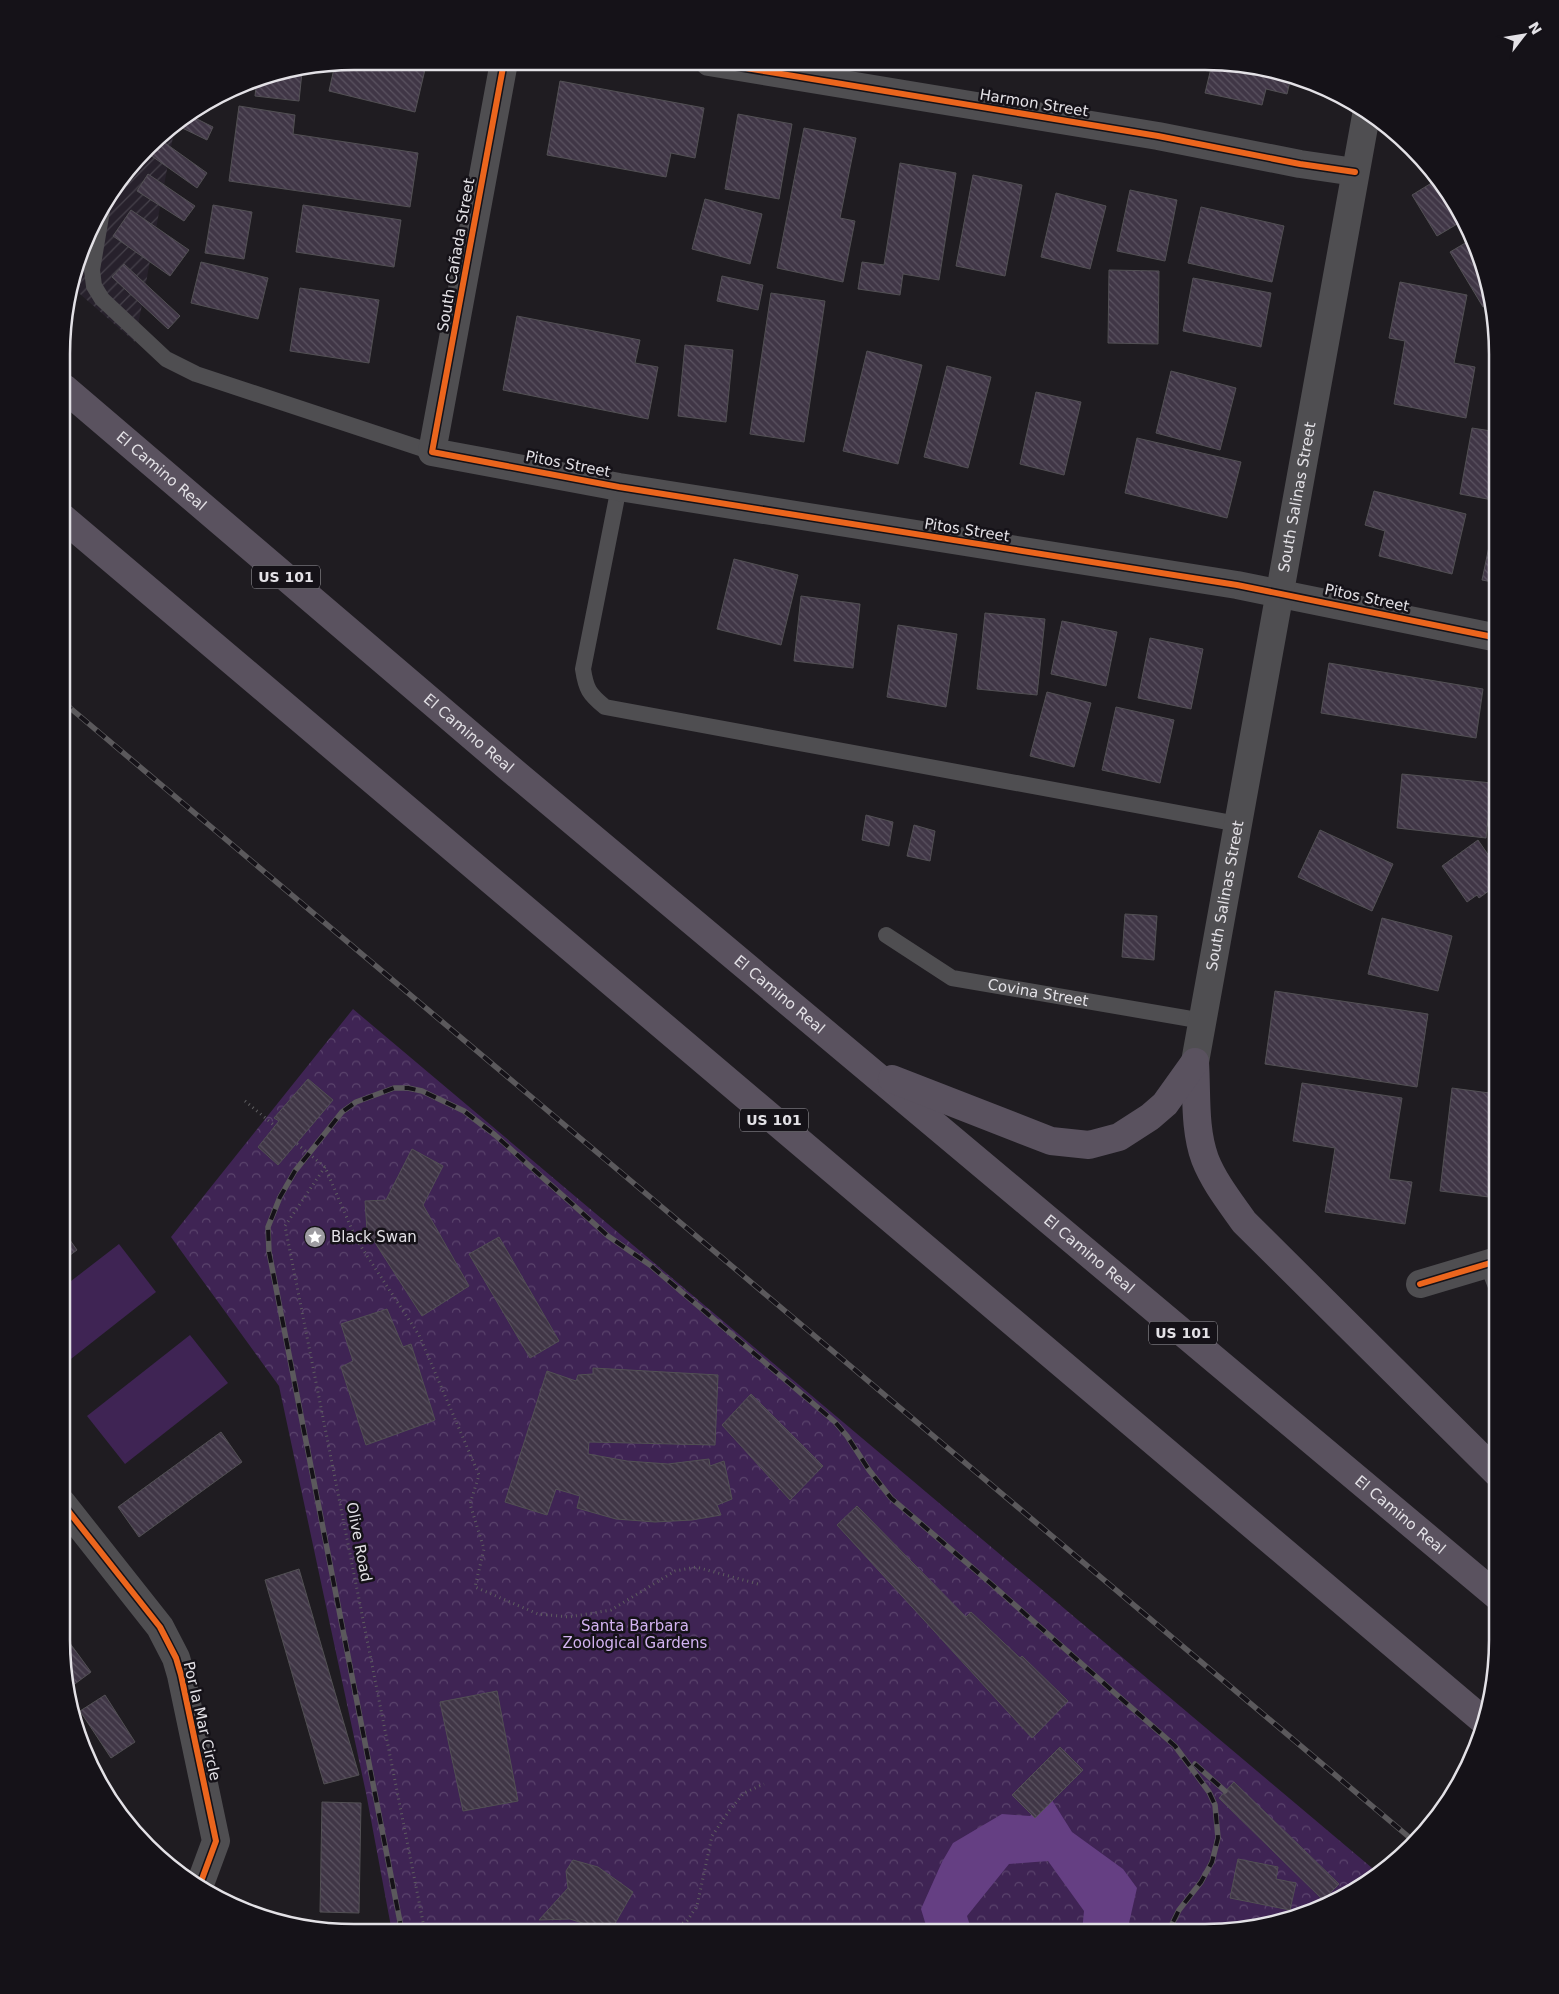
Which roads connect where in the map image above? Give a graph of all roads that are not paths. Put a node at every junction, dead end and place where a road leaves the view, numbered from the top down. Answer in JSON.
{"nodes":[{"id":1,"x":503,"y":70,"type":"edge"},
{"id":2,"x":758,"y":70,"type":"edge"},
{"id":3,"x":1365,"y":120,"type":"edge"},
{"id":4,"x":1355,"y":172,"type":"junction"},
{"id":5,"x":99,"y":228,"type":"edge"},
{"id":6,"x":70,"y":393,"type":"edge"},
{"id":7,"x":432,"y":452,"type":"junction"},
{"id":8,"x":619,"y":487,"type":"junction"},
{"id":9,"x":70,"y":524,"type":"edge"},
{"id":10,"x":1280,"y":592,"type":"junction"},
{"id":11,"x":1489,"y":636,"type":"edge"},
{"id":12,"x":1238,"y":824,"type":"junction"},
{"id":13,"x":886,"y":935,"type":"dead end"},
{"id":14,"x":1203,"y":1021,"type":"junction"},
{"id":15,"x":1195,"y":1062,"type":"junction"},
{"id":16,"x":869,"y":1070,"type":"junction"},
{"id":17,"x":1489,"y":1264,"type":"edge"},
{"id":18,"x":1420,"y":1284,"type":"dead end"},
{"id":19,"x":1489,"y":1465,"type":"edge"},
{"id":20,"x":70,"y":1513,"type":"edge"},
{"id":21,"x":1489,"y":1589,"type":"edge"},
{"id":22,"x":1478,"y":1716,"type":"edge"},
{"id":23,"x":202,"y":1880,"type":"edge"}],
"edges":[{"from":1,"to":7,"type":"street","name":"South Cañada Street"},
{"from":2,"to":4,"type":"street","name":"Harmon Street"},
{"from":3,"to":4,"type":"street","name":"South Salinas Street"},
{"from":4,"to":10,"type":"street","name":"South Salinas Street"},
{"from":5,"to":7,"type":"lane"},
{"from":6,"to":16,"type":"highway","name":"El Camino Real","number":"US 101"},
{"from":7,"to":8,"type":"street","name":"Pitos Street"},
{"from":8,"to":10,"type":"street","name":"Pitos Street"},
{"from":8,"to":12,"type":"lane"},
{"from":9,"to":22,"type":"highway","number":"US 101"},
{"from":10,"to":11,"type":"street","name":"Pitos Street"},
{"from":10,"to":12,"type":"street","name":"South Salinas Street"},
{"from":12,"to":14,"type":"street","name":"South Salinas Street"},
{"from":13,"to":14,"type":"lane","name":"Covina Street"},
{"from":14,"to":15,"type":"street","name":"South Salinas Street"},
{"from":15,"to":16,"type":"highway"},
{"from":15,"to":19,"type":"highway"},
{"from":16,"to":21,"type":"highway","name":"El Camino Real","number":"US 101"},
{"from":17,"to":18,"type":"street"},
{"from":20,"to":23,"type":"street","name":"Por la Mar Circle"}]}
